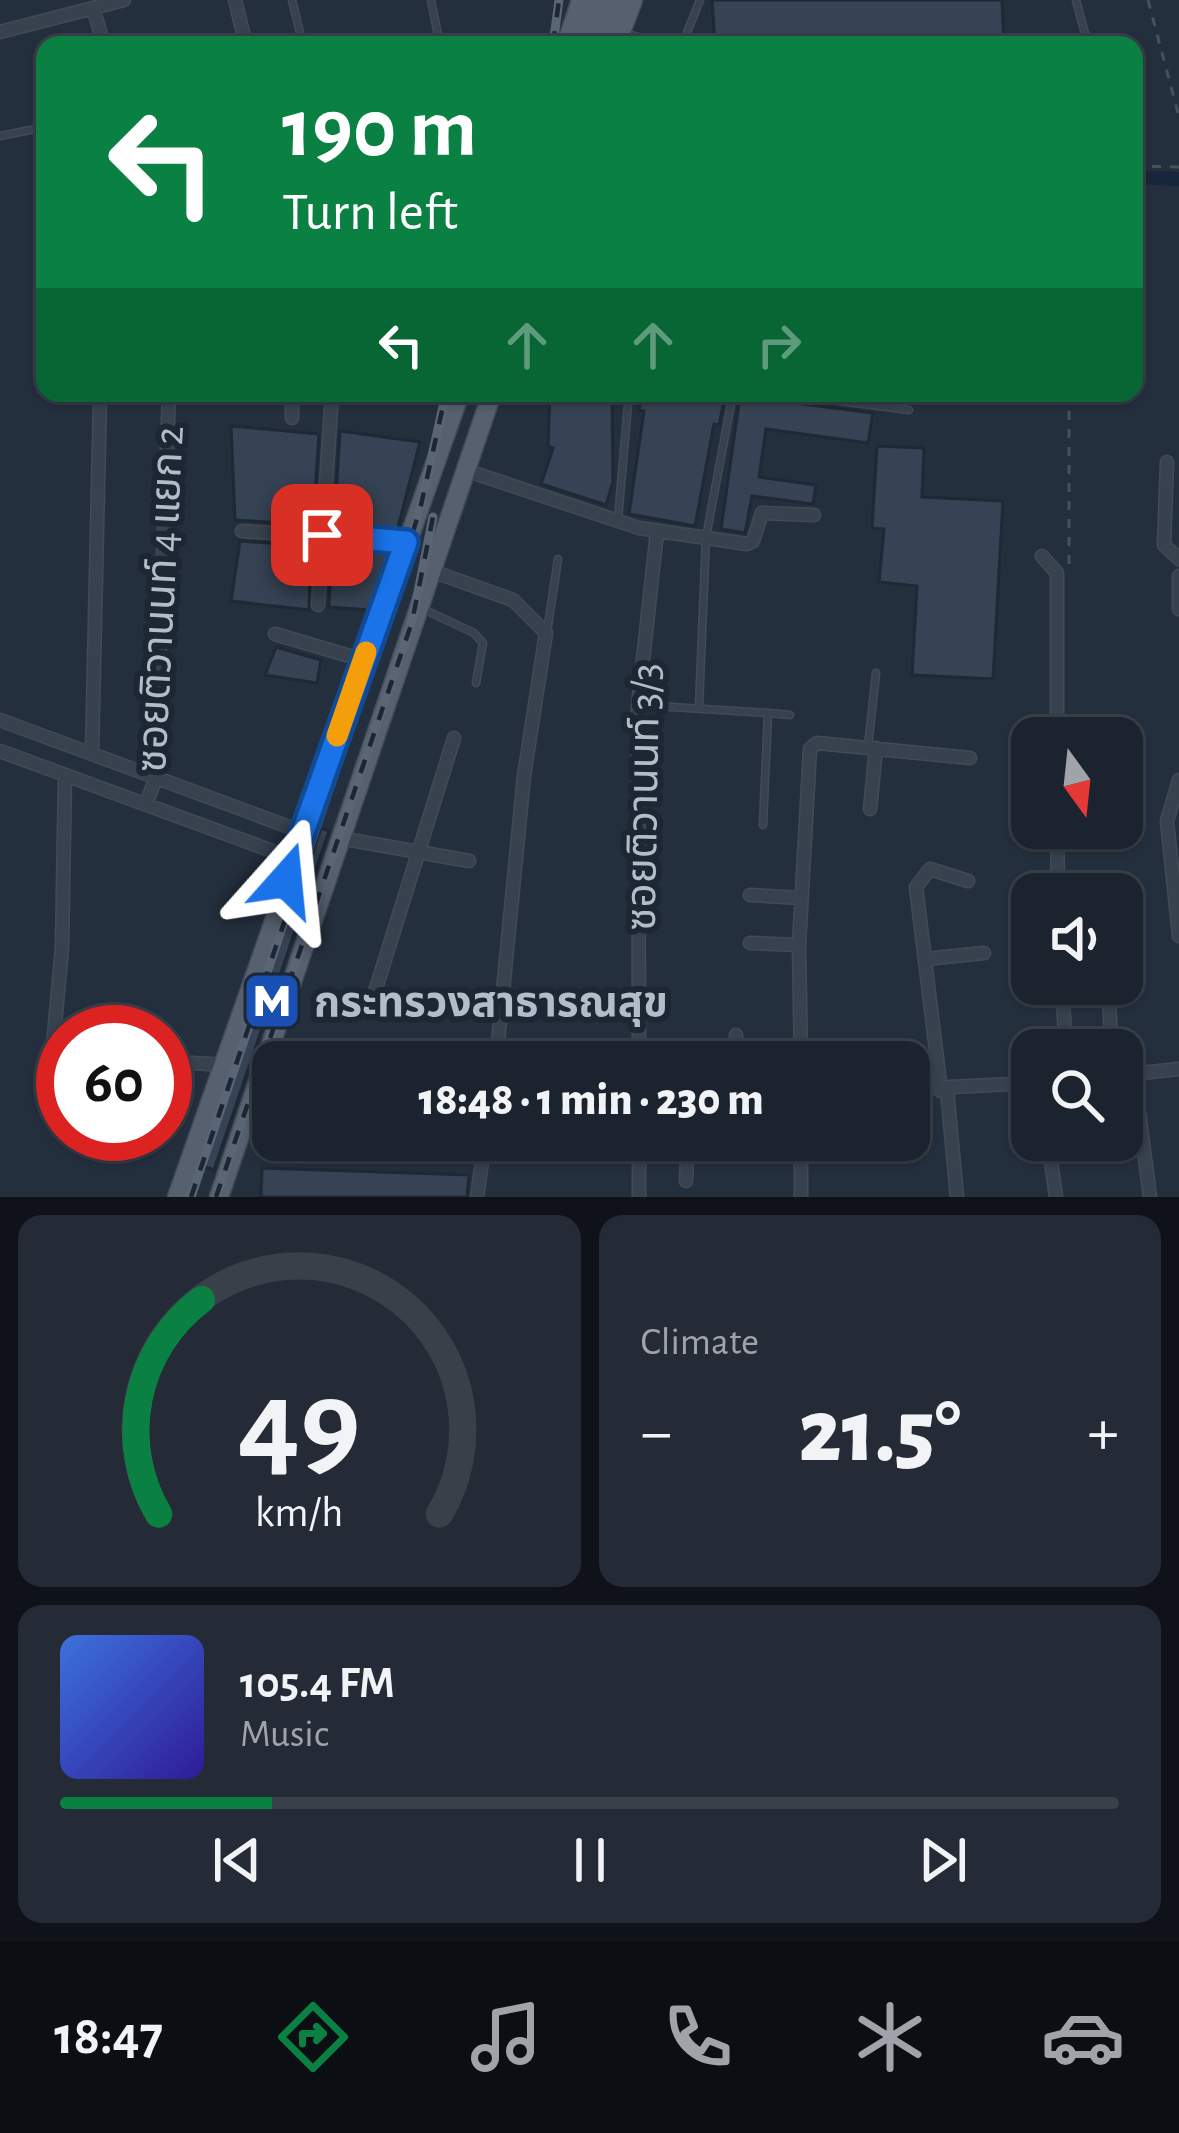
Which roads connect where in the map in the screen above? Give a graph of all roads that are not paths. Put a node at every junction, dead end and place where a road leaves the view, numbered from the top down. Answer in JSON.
{"nodes":[{"id":1,"x":124,"y":0,"type":"edge"},
{"id":2,"x":235,"y":0,"type":"edge"},
{"id":3,"x":292,"y":0,"type":"edge"},
{"id":4,"x":431,"y":0,"type":"edge"},
{"id":5,"x":581,"y":0,"type":"edge"},
{"id":6,"x":599,"y":0,"type":"edge"},
{"id":7,"x":616,"y":0,"type":"edge"},
{"id":8,"x":633,"y":0,"type":"edge"},
{"id":9,"x":700,"y":0,"type":"edge"},
{"id":10,"x":1076,"y":0,"type":"edge"},
{"id":11,"x":90,"y":5,"type":"edge"},
{"id":12,"x":0,"y":32,"type":"edge"},
{"id":13,"x":101,"y":36,"type":"edge"},
{"id":14,"x":244,"y":36,"type":"edge"},
{"id":15,"x":301,"y":36,"type":"edge"},
{"id":16,"x":439,"y":36,"type":"edge"},
{"id":17,"x":569,"y":36,"type":"edge"},
{"id":18,"x":587,"y":36,"type":"edge"},
{"id":19,"x":603,"y":36,"type":"edge"},
{"id":20,"x":620,"y":36,"type":"edge"},
{"id":21,"x":686,"y":36,"type":"edge"},
{"id":22,"x":1086,"y":36,"type":"edge"},
{"id":23,"x":36,"y":130,"type":"edge"},
{"id":24,"x":0,"y":136,"type":"edge"},
{"id":25,"x":100,"y":402,"type":"edge"},
{"id":26,"x":170,"y":402,"type":"edge"},
{"id":27,"x":292,"y":402,"type":"edge"},
{"id":28,"x":331,"y":402,"type":"edge"},
{"id":29,"x":455,"y":402,"type":"edge"},
{"id":30,"x":485,"y":402,"type":"edge"},
{"id":31,"x":628,"y":402,"type":"edge"},
{"id":32,"x":731,"y":402,"type":"edge"},
{"id":33,"x":847,"y":402,"type":"edge"},
{"id":34,"x":909,"y":410,"type":"dead end"},
{"id":35,"x":292,"y":418,"type":"dead end"},
{"id":36,"x":468,"y":460,"type":"junction"},
{"id":37,"x":1167,"y":462,"type":"dead end"},
{"id":38,"x":814,"y":515,"type":"dead end"},
{"id":39,"x":618,"y":519,"type":"junction"},
{"id":40,"x":242,"y":530,"type":"dead end"},
{"id":41,"x":657,"y":532,"type":"junction"},
{"id":42,"x":322,"y":535,"type":"junction"},
{"id":43,"x":706,"y":538,"type":"junction"},
{"id":44,"x":406,"y":542,"type":"junction"},
{"id":45,"x":1042,"y":556,"type":"dead end"},
{"id":46,"x":558,"y":559,"type":"dead end"},
{"id":47,"x":1179,"y":559,"type":"edge"},
{"id":48,"x":432,"y":571,"type":"junction"},
{"id":49,"x":1179,"y":576,"type":"edge"},
{"id":50,"x":318,"y":605,"type":"dead end"},
{"id":51,"x":419,"y":608,"type":"junction"},
{"id":52,"x":1179,"y":609,"type":"edge"},
{"id":53,"x":275,"y":634,"type":"dead end"},
{"id":54,"x":546,"y":634,"type":"junction"},
{"id":55,"x":363,"y":660,"type":"junction"},
{"id":56,"x":876,"y":674,"type":"dead end"},
{"id":57,"x":476,"y":683,"type":"dead end"},
{"id":58,"x":638,"y":705,"type":"junction"},
{"id":59,"x":698,"y":707,"type":"junction"},
{"id":60,"x":768,"y":712,"type":"junction"},
{"id":61,"x":790,"y":715,"type":"dead end"},
{"id":62,"x":1057,"y":717,"type":"edge"},
{"id":63,"x":0,"y":720,"type":"edge"},
{"id":64,"x":454,"y":738,"type":"dead end"},
{"id":65,"x":872,"y":748,"type":"junction"},
{"id":66,"x":0,"y":751,"type":"edge"},
{"id":67,"x":92,"y":754,"type":"junction"},
{"id":68,"x":970,"y":758,"type":"dead end"},
{"id":69,"x":65,"y":775,"type":"junction"},
{"id":70,"x":155,"y":780,"type":"junction"},
{"id":71,"x":1179,"y":780,"type":"edge"},
{"id":72,"x":146,"y":804,"type":"junction"},
{"id":73,"x":870,"y":809,"type":"dead end"},
{"id":74,"x":763,"y":825,"type":"dead end"},
{"id":75,"x":302,"y":832,"type":"junction"},
{"id":76,"x":340,"y":838,"type":"junction"},
{"id":77,"x":418,"y":851,"type":"junction"},
{"id":78,"x":294,"y":859,"type":"junction"},
{"id":79,"x":469,"y":861,"type":"dead end"},
{"id":80,"x":1175,"y":861,"type":"edge"},
{"id":81,"x":329,"y":871,"type":"junction"},
{"id":82,"x":968,"y":881,"type":"dead end"},
{"id":83,"x":750,"y":895,"type":"dead end"},
{"id":84,"x":802,"y":898,"type":"junction"},
{"id":85,"x":1179,"y":936,"type":"edge"},
{"id":86,"x":750,"y":943,"type":"dead end"},
{"id":87,"x":799,"y":945,"type":"junction"},
{"id":88,"x":984,"y":953,"type":"dead end"},
{"id":89,"x":925,"y":959,"type":"junction"},
{"id":90,"x":57,"y":1005,"type":"edge"},
{"id":91,"x":369,"y":1011,"type":"dead end"},
{"id":92,"x":736,"y":1035,"type":"dead end"},
{"id":93,"x":275,"y":1041,"type":"edge"},
{"id":94,"x":498,"y":1041,"type":"edge"},
{"id":95,"x":639,"y":1041,"type":"edge"},
{"id":96,"x":736,"y":1041,"type":"edge"},
{"id":97,"x":801,"y":1041,"type":"edge"},
{"id":98,"x":192,"y":1063,"type":"edge"},
{"id":99,"x":225,"y":1065,"type":"junction"},
{"id":100,"x":1179,"y":1069,"type":"edge"},
{"id":101,"x":1143,"y":1073,"type":"edge"},
{"id":102,"x":1011,"y":1085,"type":"edge"},
{"id":103,"x":930,"y":1090,"type":"edge"},
{"id":104,"x":944,"y":1090,"type":"junction"},
{"id":105,"x":252,"y":1107,"type":"edge"},
{"id":106,"x":1143,"y":1158,"type":"edge"},
{"id":107,"x":482,"y":1161,"type":"edge"},
{"id":108,"x":639,"y":1161,"type":"edge"},
{"id":109,"x":687,"y":1161,"type":"edge"},
{"id":110,"x":801,"y":1161,"type":"edge"},
{"id":111,"x":1051,"y":1161,"type":"edge"},
{"id":112,"x":686,"y":1181,"type":"dead end"},
{"id":113,"x":177,"y":1197,"type":"edge"},
{"id":114,"x":219,"y":1197,"type":"edge"},
{"id":115,"x":477,"y":1197,"type":"edge"},
{"id":116,"x":639,"y":1197,"type":"edge"},
{"id":117,"x":801,"y":1197,"type":"edge"},
{"id":118,"x":958,"y":1197,"type":"edge"},
{"id":119,"x":1056,"y":1197,"type":"edge"},
{"id":120,"x":1150,"y":1197,"type":"edge"}],
"edges":[{"from":1,"to":11,"type":"street"},
{"from":2,"to":14,"type":"street"},
{"from":3,"to":15,"type":"lane"},
{"from":4,"to":16,"type":"lane"},
{"from":5,"to":17,"type":"main road"},
{"from":6,"to":18,"type":"main road"},
{"from":7,"to":19,"type":"main road"},
{"from":8,"to":20,"type":"main road"},
{"from":9,"to":21,"type":"lane"},
{"from":10,"to":22,"type":"lane"},
{"from":11,"to":12,"type":"street"},
{"from":11,"to":13,"type":"street"},
{"from":23,"to":24,"type":"lane"},
{"from":25,"to":67,"type":"street"},
{"from":26,"to":70,"type":"street","name":"ซอยติวานนท์ 4 แยก 2"},
{"from":27,"to":35,"type":"street"},
{"from":28,"to":42,"type":"street"},
{"from":29,"to":44,"type":"main road"},
{"from":30,"to":36,"type":"main road"},
{"from":31,"to":39,"type":"lane"},
{"from":32,"to":43,"type":"lane"},
{"from":33,"to":34,"type":"lane"},
{"from":36,"to":39,"type":"street"},
{"from":36,"to":48,"type":"main road"},
{"from":37,"to":47,"type":"street"},
{"from":38,"to":43,"type":"street"},
{"from":39,"to":41,"type":"street"},
{"from":40,"to":42,"type":"street"},
{"from":41,"to":43,"type":"street"},
{"from":41,"to":58,"type":"street","name":"ซอยติวานนท์ 3/3"},
{"from":42,"to":44,"type":"street"},
{"from":42,"to":50,"type":"street"},
{"from":43,"to":59,"type":"lane"},
{"from":44,"to":55,"type":"main road"},
{"from":45,"to":62,"type":"street"},
{"from":46,"to":54,"type":"lane"},
{"from":48,"to":51,"type":"main road"},
{"from":48,"to":54,"type":"street"},
{"from":49,"to":52,"type":"street"},
{"from":51,"to":57,"type":"lane"},
{"from":51,"to":76,"type":"main road"},
{"from":53,"to":55,"type":"street"},
{"from":54,"to":94,"type":"street"},
{"from":55,"to":75,"type":"main road"},
{"from":56,"to":65,"type":"lane"},
{"from":58,"to":59,"type":"lane"},
{"from":58,"to":95,"type":"street","name":"ซอยติวานนท์ 3/3"},
{"from":59,"to":60,"type":"lane"},
{"from":60,"to":61,"type":"lane"},
{"from":60,"to":74,"type":"lane"},
{"from":63,"to":67,"type":"street"},
{"from":64,"to":77,"type":"street"},
{"from":65,"to":68,"type":"street"},
{"from":65,"to":73,"type":"street"},
{"from":65,"to":84,"type":"street"},
{"from":66,"to":69,"type":"street"},
{"from":67,"to":70,"type":"street"},
{"from":69,"to":72,"type":"street"},
{"from":69,"to":90,"type":"street"},
{"from":70,"to":72,"type":"street","name":"ซอยติวานนท์ 4 แยก 2"},
{"from":70,"to":75,"type":"street"},
{"from":71,"to":80,"type":"street"},
{"from":72,"to":78,"type":"street"},
{"from":75,"to":78,"type":"main road"},
{"from":76,"to":77,"type":"street"},
{"from":76,"to":81,"type":"main road"},
{"from":77,"to":79,"type":"street"},
{"from":77,"to":91,"type":"street"},
{"from":78,"to":81,"type":"main road"},
{"from":78,"to":99,"type":"main road"},
{"from":80,"to":85,"type":"street"},
{"from":81,"to":93,"type":"main road"},
{"from":82,"to":89,"type":"street"},
{"from":83,"to":84,"type":"street"},
{"from":84,"to":87,"type":"street"},
{"from":86,"to":87,"type":"street"},
{"from":87,"to":97,"type":"street"},
{"from":88,"to":89,"type":"street"},
{"from":89,"to":104,"type":"street"},
{"from":92,"to":96,"type":"street"},
{"from":98,"to":99,"type":"street"},
{"from":99,"to":113,"type":"main road"},
{"from":100,"to":101,"type":"street"},
{"from":102,"to":104,"type":"street"},
{"from":103,"to":104,"type":"street"},
{"from":104,"to":118,"type":"street"},
{"from":105,"to":114,"type":"main road"},
{"from":106,"to":120,"type":"street"},
{"from":107,"to":115,"type":"street"},
{"from":108,"to":116,"type":"street"},
{"from":109,"to":112,"type":"street"},
{"from":110,"to":117,"type":"street"},
{"from":111,"to":119,"type":"street"}]}
